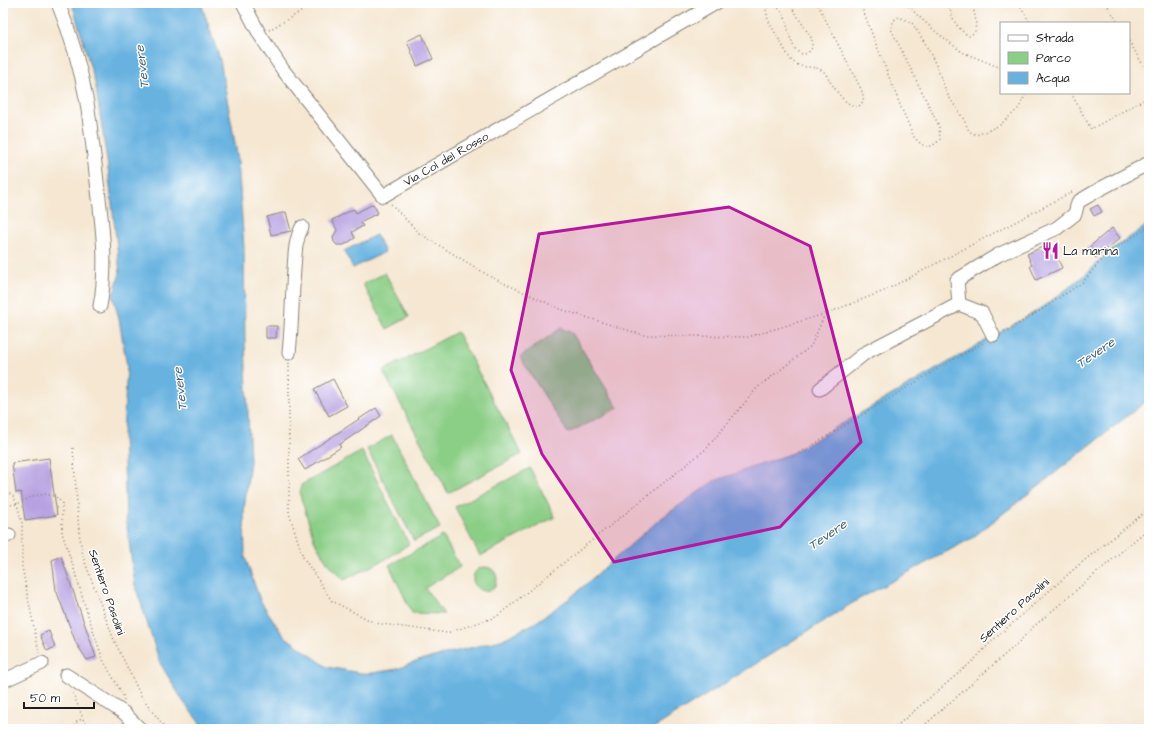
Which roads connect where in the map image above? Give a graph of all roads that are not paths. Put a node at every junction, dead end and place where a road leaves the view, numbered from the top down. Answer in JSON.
{"nodes":[{"id":1,"x":58,"y":3,"type":"edge"},
{"id":2,"x":243,"y":3,"type":"edge"},
{"id":3,"x":716,"y":3,"type":"edge"},
{"id":4,"x":1149,"y":163,"type":"edge"},
{"id":5,"x":302,"y":227,"type":"dead end"},
{"id":6,"x":959,"y":304,"type":"junction"},
{"id":7,"x":100,"y":306,"type":"dead end"},
{"id":8,"x":993,"y":335,"type":"road end"},
{"id":9,"x":289,"y":353,"type":"road end"},
{"id":10,"x":820,"y":389,"type":"dead end"},
{"id":11,"x":42,"y":664,"type":"road end"},
{"id":12,"x":66,"y":676,"type":"dead end"},
{"id":13,"x":3,"y":681,"type":"edge"},
{"id":14,"x":140,"y":729,"type":"edge"}],
"edges":[{"from":1,"to":7,"type":"street"},
{"from":2,"to":3,"type":"street","name":"Via Col del Rosso"},
{"from":4,"to":6,"type":"street"},
{"from":5,"to":9,"type":"street"},
{"from":6,"to":8,"type":"street"},
{"from":6,"to":10,"type":"street"},
{"from":11,"to":13,"type":"street"},
{"from":12,"to":14,"type":"street"}]}
